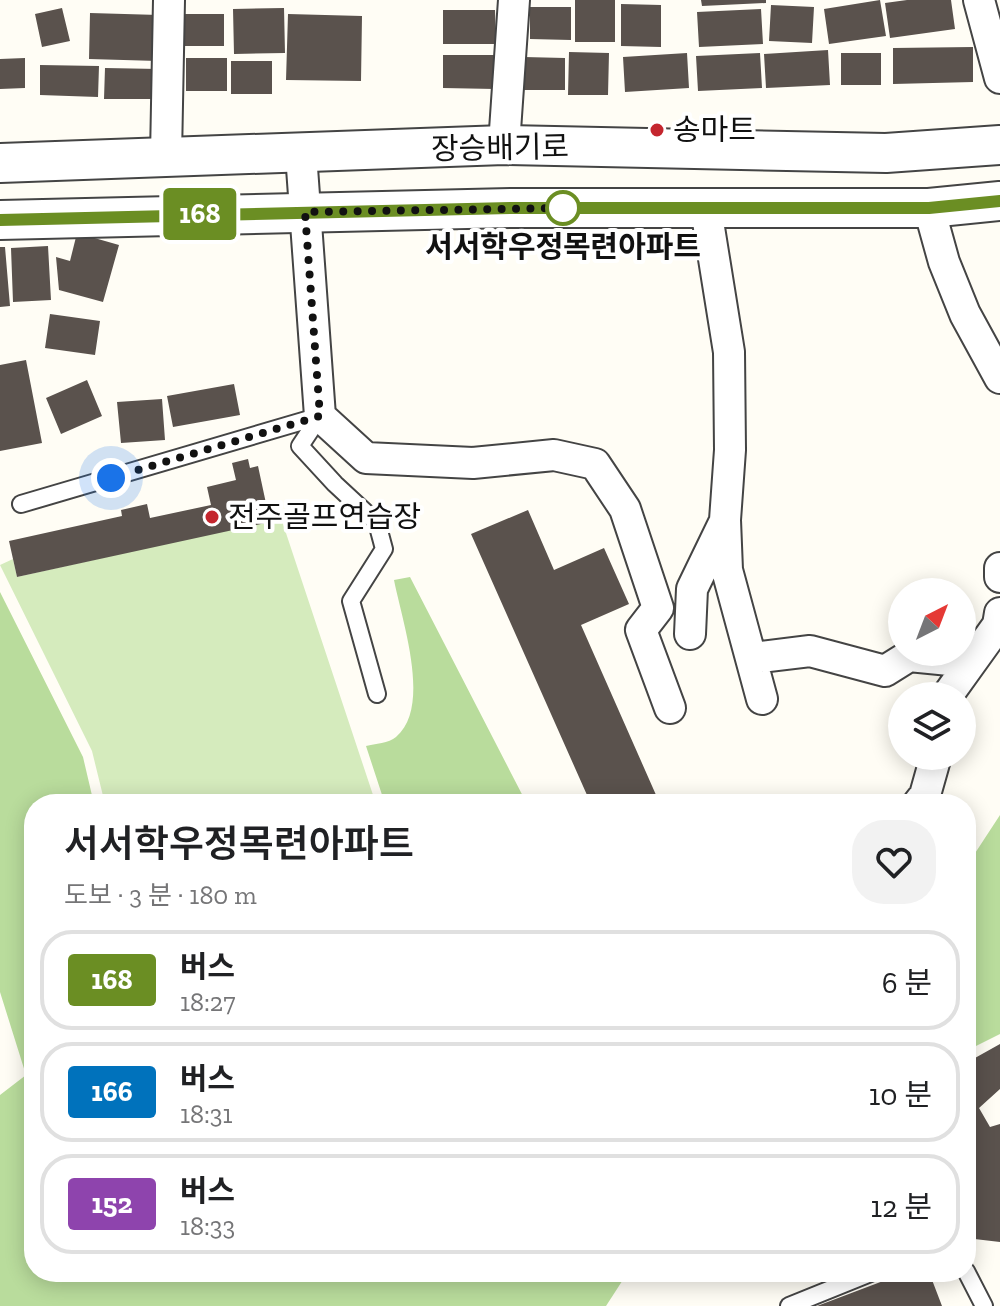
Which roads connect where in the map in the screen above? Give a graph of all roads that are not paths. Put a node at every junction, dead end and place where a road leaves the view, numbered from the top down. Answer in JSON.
{"nodes":[{"id":1,"x":169,"y":0,"type":"edge"},
{"id":2,"x":514,"y":0,"type":"edge"},
{"id":3,"x":979,"y":0,"type":"edge"},
{"id":4,"x":1000,"y":78,"type":"edge"},
{"id":5,"x":504,"y":145,"type":"junction"},
{"id":6,"x":1000,"y":145,"type":"edge"},
{"id":7,"x":301,"y":154,"type":"junction"},
{"id":8,"x":166,"y":156,"type":"junction"},
{"id":9,"x":0,"y":163,"type":"edge"},
{"id":10,"x":1000,"y":201,"type":"edge"},
{"id":11,"x":929,"y":208,"type":"junction"},
{"id":12,"x":706,"y":209,"type":"junction"},
{"id":13,"x":305,"y":212,"type":"junction"},
{"id":14,"x":0,"y":220,"type":"edge"},
{"id":15,"x":1000,"y":378,"type":"edge"},
{"id":16,"x":320,"y":416,"type":"junction"},
{"id":17,"x":21,"y":504,"type":"dead end"},
{"id":18,"x":725,"y":520,"type":"junction"},
{"id":19,"x":1000,"y":568,"type":"edge"},
{"id":20,"x":1000,"y":577,"type":"edge"},
{"id":21,"x":1000,"y":613,"type":"edge"},
{"id":22,"x":690,"y":634,"type":"dead end"},
{"id":23,"x":976,"y":654,"type":"edge"},
{"id":24,"x":752,"y":658,"type":"junction"},
{"id":25,"x":893,"y":666,"type":"edge"},
{"id":26,"x":377,"y":694,"type":"dead end"},
{"id":27,"x":762,"y":699,"type":"dead end"},
{"id":28,"x":670,"y":708,"type":"dead end"},
{"id":29,"x":932,"y":770,"type":"edge"},
{"id":30,"x":925,"y":794,"type":"edge"},
{"id":31,"x":848,"y":1282,"type":"edge"},
{"id":32,"x":972,"y":1282,"type":"edge"},
{"id":33,"x":789,"y":1306,"type":"edge"},
{"id":34,"x":984,"y":1306,"type":"edge"}],
"edges":[{"from":1,"to":8,"type":"street"},
{"from":2,"to":5,"type":"street"},
{"from":3,"to":4,"type":"street"},
{"from":5,"to":6,"type":"street","name":"장승배기로"},
{"from":5,"to":7,"type":"street","name":"장승배기로"},
{"from":7,"to":8,"type":"street","name":"장승배기로"},
{"from":7,"to":13,"type":"street"},
{"from":8,"to":9,"type":"street","name":"장승배기로"},
{"from":10,"to":11,"type":"street","name":"장승배기로"},
{"from":11,"to":12,"type":"street","name":"장승배기로"},
{"from":11,"to":15,"type":"street"},
{"from":12,"to":13,"type":"street","name":"장승배기로"},
{"from":12,"to":18,"type":"street"},
{"from":13,"to":14,"type":"street","name":"장승배기로"},
{"from":13,"to":16,"type":"street"},
{"from":16,"to":17,"type":"lane"},
{"from":16,"to":26,"type":"lane"},
{"from":16,"to":28,"type":"street"},
{"from":18,"to":22,"type":"street"},
{"from":18,"to":24,"type":"street"},
{"from":19,"to":20,"type":"street"},
{"from":21,"to":23,"type":"street"},
{"from":24,"to":25,"type":"street"},
{"from":24,"to":27,"type":"street"},
{"from":29,"to":30,"type":"street"},
{"from":31,"to":33,"type":"lane"},
{"from":32,"to":34,"type":"lane"}]}
